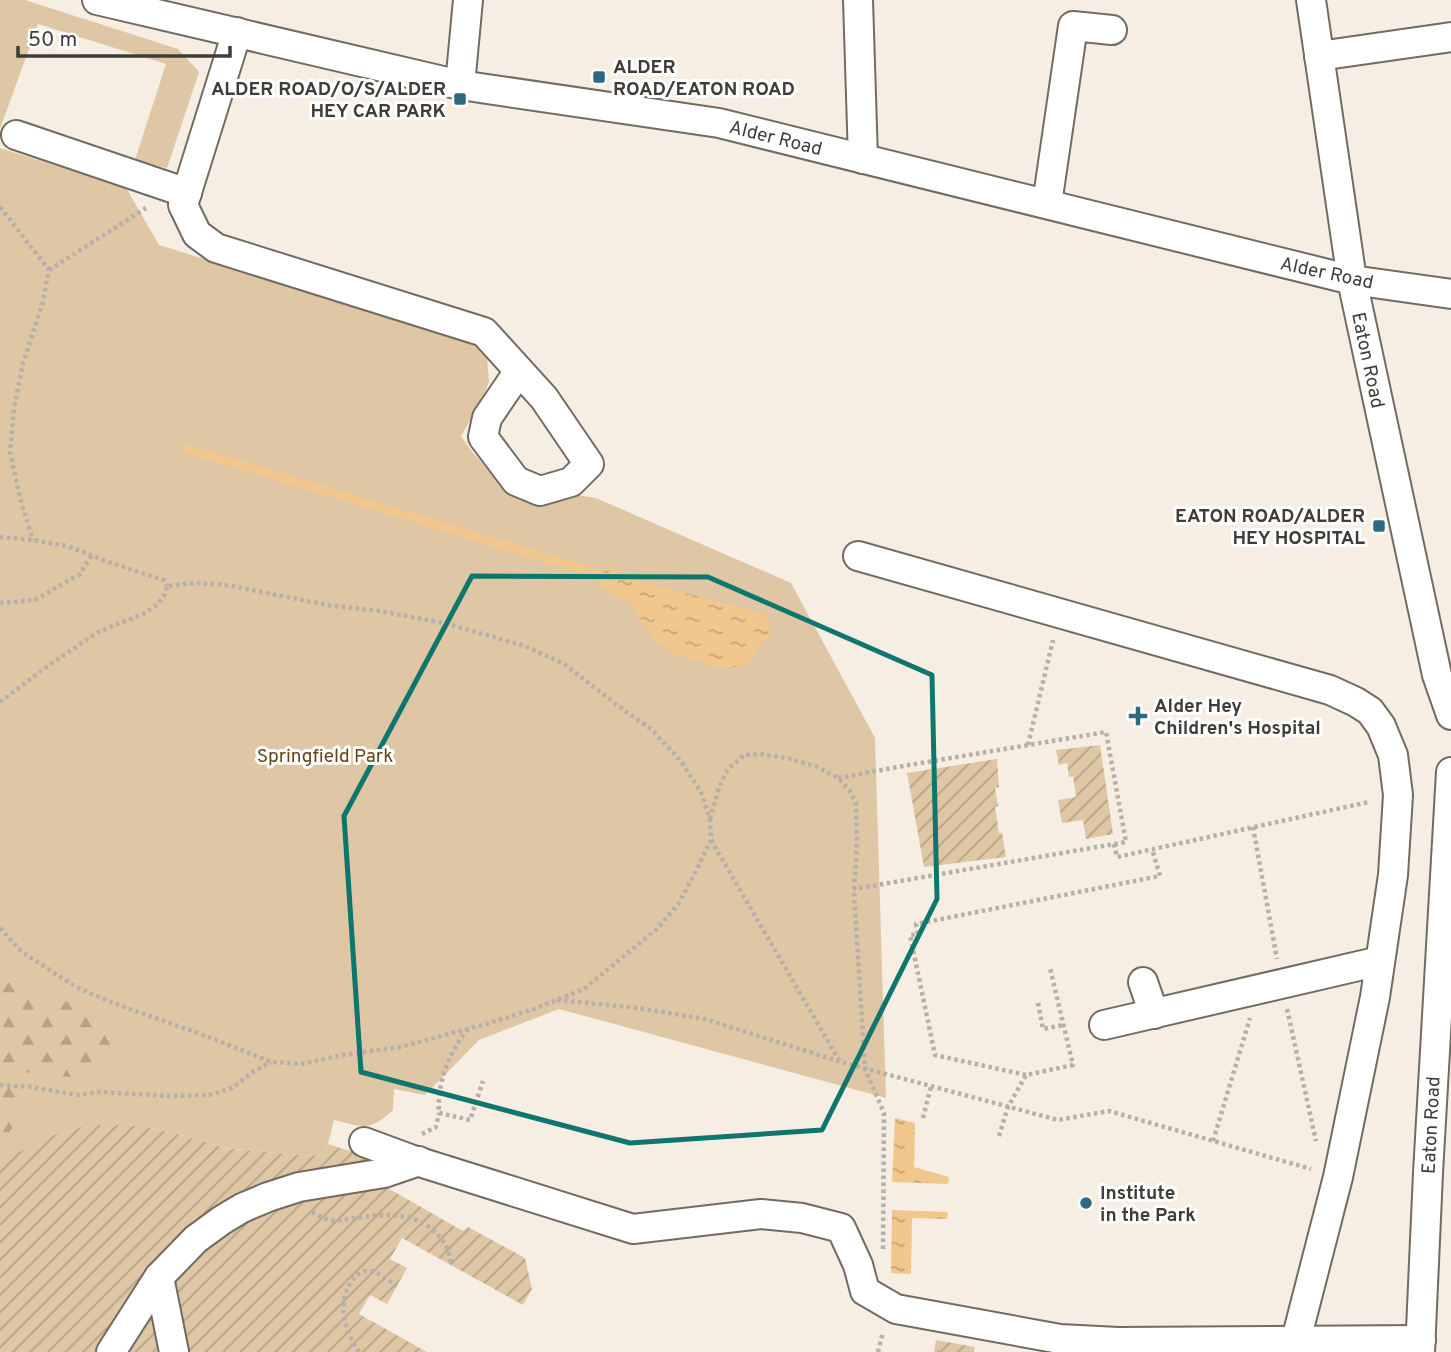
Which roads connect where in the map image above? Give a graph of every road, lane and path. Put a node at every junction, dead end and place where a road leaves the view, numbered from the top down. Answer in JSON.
{"nodes":[{"id":1,"x":97,"y":0,"type":"edge"},
{"id":2,"x":468,"y":0,"type":"edge"},
{"id":3,"x":858,"y":0,"type":"edge"},
{"id":4,"x":1311,"y":0,"type":"edge"},
{"id":5,"x":1112,"y":30,"type":"dead end"},
{"id":6,"x":237,"y":32,"type":"junction"},
{"id":7,"x":1451,"y":37,"type":"edge"},
{"id":8,"x":1319,"y":56,"type":"junction"},
{"id":9,"x":460,"y":85,"type":"junction"},
{"id":10,"x":16,"y":135,"type":"dead end"},
{"id":11,"x":863,"y":159,"type":"junction"},
{"id":12,"x":181,"y":191,"type":"junction"},
{"id":13,"x":1047,"y":204,"type":"junction"},
{"id":14,"x":0,"y":207,"type":"edge"},
{"id":15,"x":49,"y":270,"type":"junction"},
{"id":16,"x":1352,"y":280,"type":"junction"},
{"id":17,"x":1451,"y":294,"type":"edge"},
{"id":18,"x":519,"y":371,"type":"dead end"},
{"id":19,"x":0,"y":537,"type":"edge"},
{"id":20,"x":33,"y":540,"type":"junction"},
{"id":21,"x":92,"y":555,"type":"junction"},
{"id":22,"x":858,"y":556,"type":"dead end"},
{"id":23,"x":167,"y":586,"type":"junction"},
{"id":24,"x":0,"y":603,"type":"edge"},
{"id":25,"x":1059,"y":613,"type":"junction"},
{"id":26,"x":0,"y":702,"type":"edge"},
{"id":27,"x":1451,"y":715,"type":"edge"},
{"id":28,"x":1028,"y":745,"type":"junction"},
{"id":29,"x":1451,"y":772,"type":"edge"},
{"id":30,"x":838,"y":778,"type":"junction"},
{"id":31,"x":1398,"y":795,"type":"junction"},
{"id":32,"x":710,"y":820,"type":"junction"},
{"id":33,"x":1253,"y":827,"type":"junction"},
{"id":34,"x":710,"y":839,"type":"junction"},
{"id":35,"x":1114,"y":844,"type":"junction"},
{"id":36,"x":1152,"y":849,"type":"junction"},
{"id":37,"x":854,"y":889,"type":"junction"},
{"id":38,"x":0,"y":928,"type":"edge"},
{"id":39,"x":1380,"y":961,"type":"junction"},
{"id":40,"x":1051,"y":968,"type":"dead end"},
{"id":41,"x":1143,"y":982,"type":"dead end"},
{"id":42,"x":1270,"y":987,"type":"junction"},
{"id":43,"x":556,"y":1000,"type":"junction"},
{"id":44,"x":1038,"y":1003,"type":"dead end"},
{"id":45,"x":1154,"y":1014,"type":"junction"},
{"id":46,"x":1063,"y":1025,"type":"junction"},
{"id":47,"x":1104,"y":1025,"type":"dead end"},
{"id":48,"x":468,"y":1029,"type":"junction"},
{"id":49,"x":271,"y":1062,"type":"junction"},
{"id":50,"x":841,"y":1062,"type":"junction"},
{"id":51,"x":865,"y":1069,"type":"junction"},
{"id":52,"x":1026,"y":1075,"type":"junction"},
{"id":53,"x":483,"y":1081,"type":"dead end"},
{"id":54,"x":0,"y":1085,"type":"edge"},
{"id":55,"x":931,"y":1086,"type":"junction"},
{"id":56,"x":1008,"y":1107,"type":"junction"},
{"id":57,"x":923,"y":1118,"type":"dead end"},
{"id":58,"x":999,"y":1136,"type":"dead end"},
{"id":59,"x":1213,"y":1141,"type":"junction"},
{"id":60,"x":364,"y":1142,"type":"dead end"},
{"id":61,"x":1317,"y":1145,"type":"dead end"},
{"id":62,"x":419,"y":1161,"type":"junction"},
{"id":63,"x":1338,"y":1177,"type":"junction"},
{"id":64,"x":296,"y":1188,"type":"junction"},
{"id":65,"x":883,"y":1256,"type":"dead end"},
{"id":66,"x":451,"y":1265,"type":"dead end"},
{"id":67,"x":159,"y":1277,"type":"junction"},
{"id":68,"x":397,"y":1286,"type":"dead end"},
{"id":69,"x":896,"y":1309,"type":"junction"},
{"id":70,"x":1281,"y":1344,"type":"edge"},
{"id":71,"x":1051,"y":1345,"type":"edge"},
{"id":72,"x":1420,"y":1346,"type":"edge"},
{"id":73,"x":115,"y":1349,"type":"edge"},
{"id":74,"x":174,"y":1352,"type":"edge"},
{"id":75,"x":359,"y":1352,"type":"edge"},
{"id":76,"x":878,"y":1352,"type":"edge"}],
"edges":[{"from":1,"to":6,"type":"street","name":"Alder Road"},
{"from":2,"to":9,"type":"street"},
{"from":3,"to":11,"type":"street"},
{"from":4,"to":8,"type":"street","name":"Eaton Road"},
{"from":5,"to":13,"type":"street"},
{"from":6,"to":9,"type":"street","name":"Alder Road"},
{"from":6,"to":12,"type":"street"},
{"from":7,"to":8,"type":"street"},
{"from":8,"to":16,"type":"street","name":"Eaton Road"},
{"from":9,"to":11,"type":"street","name":"Alder Road"},
{"from":10,"to":12,"type":"street"},
{"from":11,"to":13,"type":"street","name":"Alder Road"},
{"from":12,"to":15,"type":"path"},
{"from":12,"to":18,"type":"street"},
{"from":13,"to":16,"type":"street","name":"Alder Road"},
{"from":14,"to":15,"type":"path"},
{"from":15,"to":20,"type":"path"},
{"from":16,"to":17,"type":"street","name":"Alder Road"},
{"from":16,"to":27,"type":"street","name":"Eaton Road"},
{"from":19,"to":20,"type":"path"},
{"from":20,"to":21,"type":"path"},
{"from":21,"to":23,"type":"path"},
{"from":21,"to":24,"type":"path"},
{"from":22,"to":25,"type":"street"},
{"from":23,"to":26,"type":"path"},
{"from":23,"to":32,"type":"path"},
{"from":25,"to":28,"type":"path"},
{"from":25,"to":31,"type":"street"},
{"from":28,"to":30,"type":"path"},
{"from":28,"to":35,"type":"path"},
{"from":29,"to":72,"type":"street","name":"Eaton Road"},
{"from":30,"to":32,"type":"path"},
{"from":30,"to":37,"type":"path"},
{"from":31,"to":33,"type":"path"},
{"from":31,"to":39,"type":"street"},
{"from":32,"to":34,"type":"path"},
{"from":33,"to":36,"type":"path"},
{"from":33,"to":42,"type":"path"},
{"from":34,"to":43,"type":"path"},
{"from":34,"to":50,"type":"path"},
{"from":35,"to":36,"type":"path"},
{"from":35,"to":37,"type":"path"},
{"from":36,"to":52,"type":"path"},
{"from":37,"to":51,"type":"path"},
{"from":38,"to":49,"type":"path"},
{"from":39,"to":42,"type":"street"},
{"from":39,"to":63,"type":"street"},
{"from":40,"to":46,"type":"path"},
{"from":41,"to":45,"type":"street"},
{"from":42,"to":45,"type":"street"},
{"from":42,"to":59,"type":"path"},
{"from":42,"to":61,"type":"path"},
{"from":43,"to":48,"type":"path"},
{"from":43,"to":50,"type":"path"},
{"from":44,"to":46,"type":"path"},
{"from":45,"to":47,"type":"street"},
{"from":46,"to":52,"type":"path"},
{"from":48,"to":49,"type":"path"},
{"from":48,"to":53,"type":"path"},
{"from":49,"to":54,"type":"path"},
{"from":50,"to":51,"type":"path"},
{"from":51,"to":55,"type":"path"},
{"from":51,"to":65,"type":"path"},
{"from":52,"to":56,"type":"path"},
{"from":55,"to":56,"type":"path"},
{"from":55,"to":57,"type":"path"},
{"from":56,"to":58,"type":"path"},
{"from":56,"to":59,"type":"path"},
{"from":59,"to":63,"type":"path"},
{"from":60,"to":62,"type":"street"},
{"from":62,"to":64,"type":"street"},
{"from":62,"to":69,"type":"street"},
{"from":63,"to":70,"type":"street"},
{"from":64,"to":66,"type":"path"},
{"from":64,"to":67,"type":"street"},
{"from":67,"to":73,"type":"street"},
{"from":67,"to":74,"type":"street"},
{"from":68,"to":75,"type":"path"},
{"from":69,"to":71,"type":"street"},
{"from":69,"to":76,"type":"path"},
{"from":70,"to":71,"type":"street"},
{"from":70,"to":72,"type":"street"}]}
